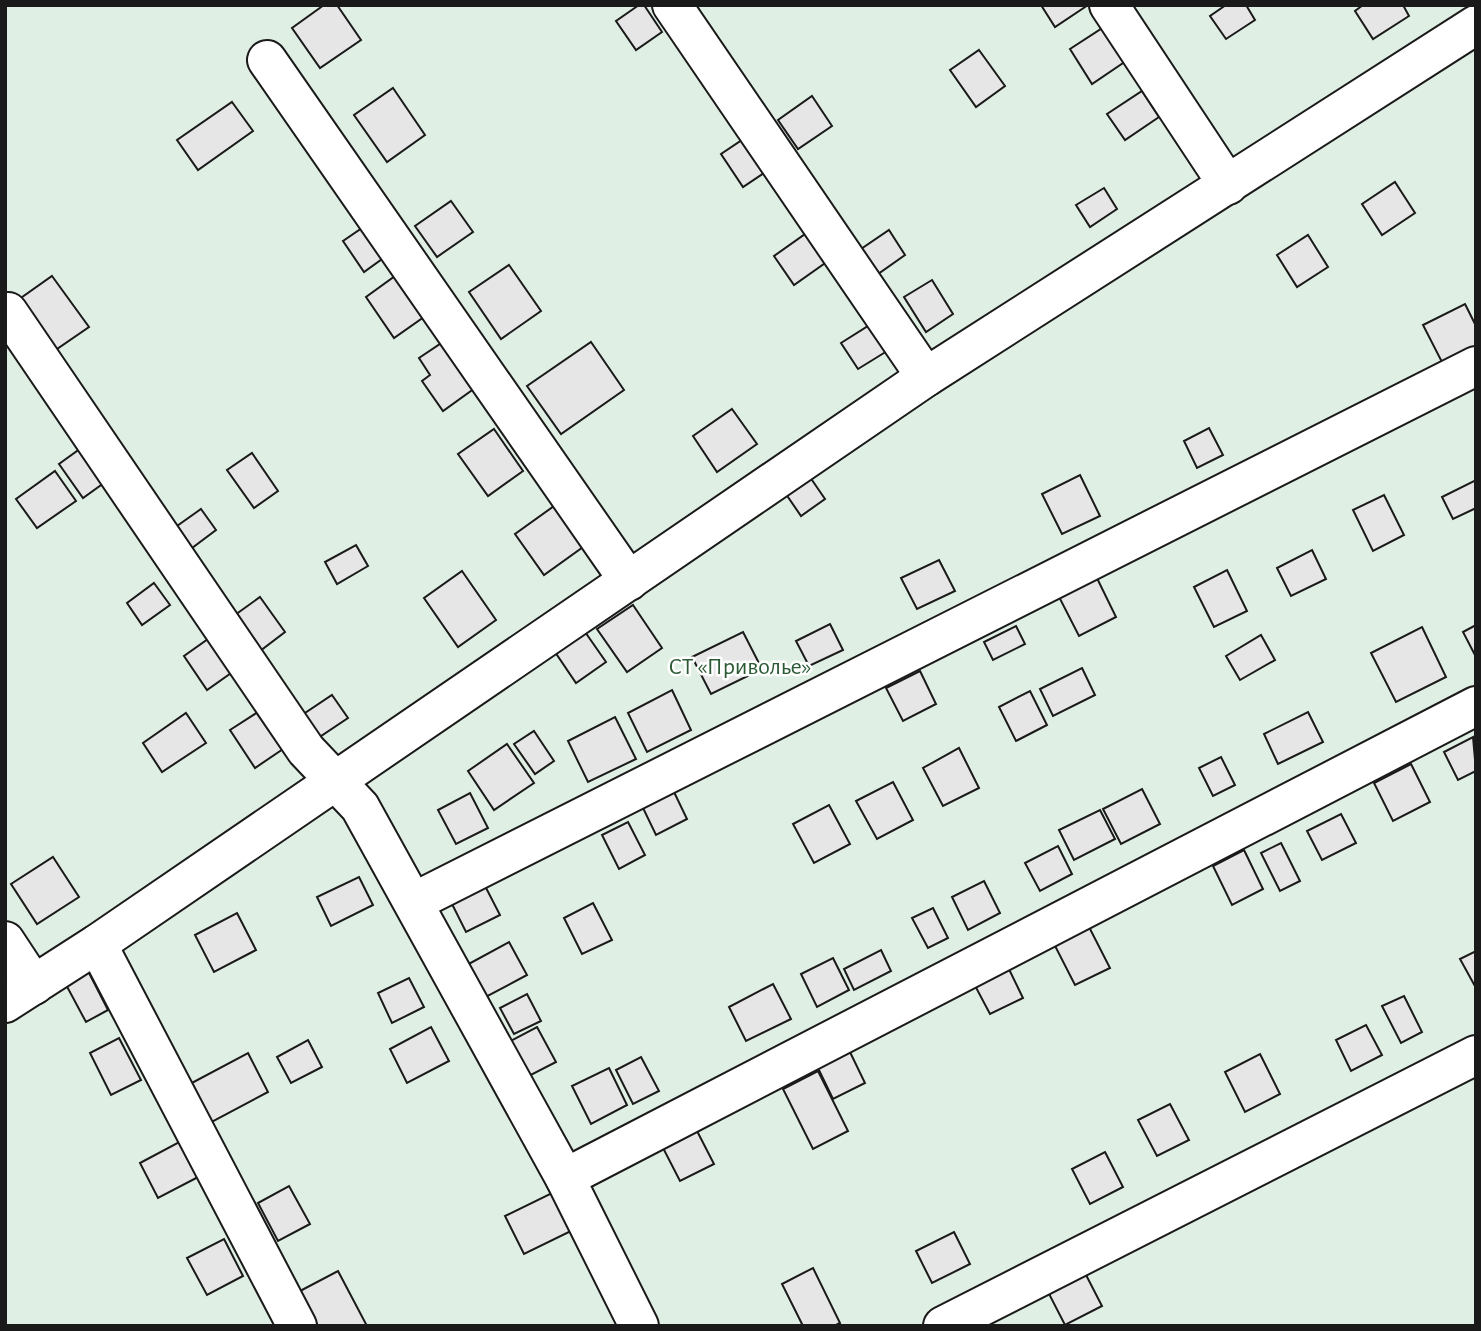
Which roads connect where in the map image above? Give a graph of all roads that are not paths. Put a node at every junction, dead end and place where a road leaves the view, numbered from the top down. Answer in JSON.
{"nodes":[{"id":1,"x":672,"y":5,"type":"edge"},
{"id":2,"x":1109,"y":5,"type":"edge"},
{"id":3,"x":1476,"y":25,"type":"edge"},
{"id":4,"x":267,"y":60,"type":"dead end"},
{"id":5,"x":1227,"y":185,"type":"junction"},
{"id":6,"x":8,"y":312,"type":"dead end"},
{"id":7,"x":1476,"y":366,"type":"edge"},
{"id":8,"x":926,"y":377,"type":"junction"},
{"id":9,"x":629,"y":581,"type":"junction"},
{"id":10,"x":1476,"y":706,"type":"edge"},
{"id":11,"x":334,"y":780,"type":"junction"},
{"id":12,"x":414,"y":902,"type":"junction"},
{"id":13,"x":5,"y":941,"type":"edge"},
{"id":14,"x":97,"y":944,"type":"junction"},
{"id":15,"x":20,"y":994,"type":"edge"},
{"id":16,"x":1476,"y":1055,"type":"edge"},
{"id":17,"x":565,"y":1178,"type":"junction"},
{"id":18,"x":298,"y":1326,"type":"edge"},
{"id":19,"x":639,"y":1326,"type":"edge"},
{"id":20,"x":943,"y":1326,"type":"edge"}],
"edges":[{"from":1,"to":8,"type":"street"},
{"from":2,"to":5,"type":"street"},
{"from":3,"to":5,"type":"street"},
{"from":4,"to":9,"type":"street"},
{"from":5,"to":8,"type":"street"},
{"from":6,"to":11,"type":"street"},
{"from":7,"to":12,"type":"street"},
{"from":8,"to":9,"type":"street"},
{"from":9,"to":11,"type":"street"},
{"from":10,"to":17,"type":"street"},
{"from":11,"to":12,"type":"street"},
{"from":11,"to":14,"type":"street"},
{"from":12,"to":17,"type":"street"},
{"from":13,"to":15,"type":"street"},
{"from":14,"to":15,"type":"street"},
{"from":14,"to":18,"type":"street"},
{"from":16,"to":20,"type":"street"},
{"from":17,"to":19,"type":"street"}]}
